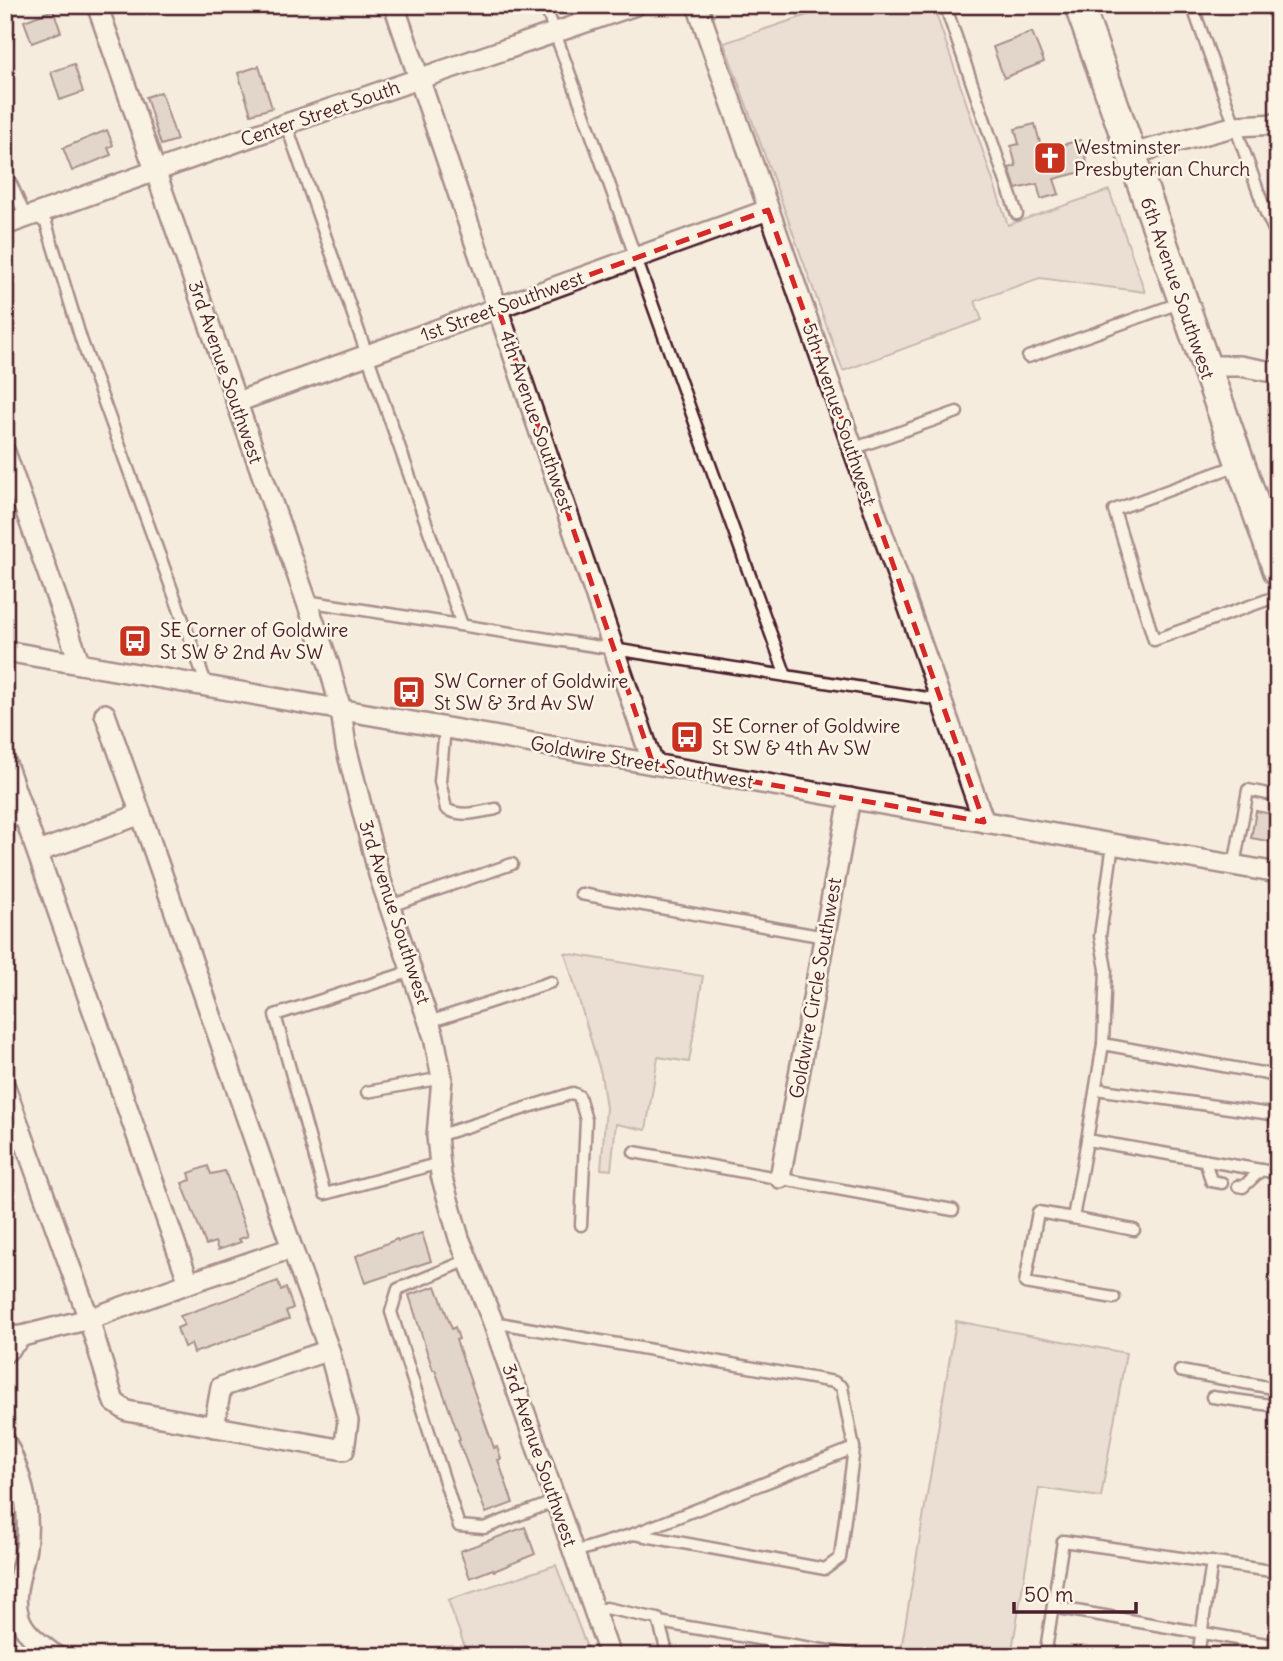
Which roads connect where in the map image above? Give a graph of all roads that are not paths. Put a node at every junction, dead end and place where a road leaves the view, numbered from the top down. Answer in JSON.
{"nodes":[{"id":1,"x":97,"y":5,"type":"edge"},
{"id":2,"x":394,"y":5,"type":"edge"},
{"id":3,"x":545,"y":5,"type":"edge"},
{"id":4,"x":636,"y":5,"type":"edge"},
{"id":5,"x":697,"y":5,"type":"edge"},
{"id":6,"x":945,"y":5,"type":"edge"},
{"id":7,"x":1079,"y":5,"type":"edge"},
{"id":8,"x":1192,"y":5,"type":"edge"},
{"id":9,"x":555,"y":33,"type":"junction"},
{"id":10,"x":420,"y":78,"type":"junction"},
{"id":11,"x":286,"y":124,"type":"junction"},
{"id":12,"x":1278,"y":124,"type":"edge"},
{"id":13,"x":1236,"y":127,"type":"junction"},
{"id":14,"x":1132,"y":154,"type":"junction"},
{"id":15,"x":5,"y":170,"type":"edge"},
{"id":16,"x":156,"y":171,"type":"junction"},
{"id":17,"x":768,"y":210,"type":"junction"},
{"id":18,"x":1017,"y":214,"type":"dead end"},
{"id":19,"x":34,"y":215,"type":"junction"},
{"id":20,"x":5,"y":225,"type":"edge"},
{"id":21,"x":1278,"y":239,"type":"edge"},
{"id":22,"x":636,"y":257,"type":"junction"},
{"id":23,"x":1182,"y":301,"type":"junction"},
{"id":24,"x":498,"y":307,"type":"junction"},
{"id":25,"x":367,"y":355,"type":"junction"},
{"id":26,"x":1028,"y":357,"type":"dead end"},
{"id":27,"x":1205,"y":366,"type":"junction"},
{"id":28,"x":1278,"y":373,"type":"edge"},
{"id":29,"x":237,"y":402,"type":"junction"},
{"id":30,"x":957,"y":412,"type":"dead end"},
{"id":31,"x":852,"y":449,"type":"junction"},
{"id":32,"x":1240,"y":464,"type":"junction"},
{"id":33,"x":7,"y":465,"type":"edge"},
{"id":34,"x":1278,"y":571,"type":"edge"},
{"id":35,"x":1278,"y":596,"type":"edge"},
{"id":36,"x":306,"y":601,"type":"junction"},
{"id":37,"x":462,"y":625,"type":"junction"},
{"id":38,"x":616,"y":649,"type":"junction"},
{"id":39,"x":5,"y":651,"type":"edge"},
{"id":40,"x":80,"y":664,"type":"junction"},
{"id":41,"x":786,"y":676,"type":"junction"},
{"id":42,"x":207,"y":686,"type":"junction"},
{"id":43,"x":940,"y":700,"type":"junction"},
{"id":44,"x":341,"y":710,"type":"junction"},
{"id":45,"x":106,"y":714,"type":"dead end"},
{"id":46,"x":444,"y":728,"type":"junction"},
{"id":47,"x":5,"y":761,"type":"edge"},
{"id":48,"x":653,"y":764,"type":"junction"},
{"id":49,"x":1278,"y":796,"type":"edge"},
{"id":50,"x":850,"y":798,"type":"junction"},
{"id":51,"x":496,"y":809,"type":"dead end"},
{"id":52,"x":141,"y":814,"type":"junction"},
{"id":53,"x":15,"y":816,"type":"edge"},
{"id":54,"x":984,"y":822,"type":"junction"},
{"id":55,"x":1113,"y":844,"type":"junction"},
{"id":56,"x":38,"y":852,"type":"junction"},
{"id":57,"x":512,"y":864,"type":"dead end"},
{"id":58,"x":1234,"y":866,"type":"junction"},
{"id":59,"x":1278,"y":873,"type":"edge"},
{"id":60,"x":581,"y":894,"type":"dead end"},
{"id":61,"x":390,"y":906,"type":"junction"},
{"id":62,"x":825,"y":937,"type":"junction"},
{"id":63,"x":412,"y":971,"type":"junction"},
{"id":64,"x":551,"y":982,"type":"dead end"},
{"id":65,"x":429,"y":1022,"type":"junction"},
{"id":66,"x":1104,"y":1044,"type":"junction"},
{"id":67,"x":1278,"y":1076,"type":"edge"},
{"id":68,"x":442,"y":1078,"type":"junction"},
{"id":69,"x":5,"y":1087,"type":"edge"},
{"id":70,"x":1096,"y":1089,"type":"junction"},
{"id":71,"x":367,"y":1092,"type":"dead end"},
{"id":72,"x":1278,"y":1115,"type":"edge"},
{"id":73,"x":437,"y":1136,"type":"junction"},
{"id":74,"x":1087,"y":1140,"type":"junction"},
{"id":75,"x":634,"y":1152,"type":"dead end"},
{"id":76,"x":1205,"y":1160,"type":"junction"},
{"id":77,"x":440,"y":1163,"type":"junction"},
{"id":78,"x":1261,"y":1170,"type":"junction"},
{"id":79,"x":1278,"y":1173,"type":"edge"},
{"id":80,"x":780,"y":1178,"type":"junction"},
{"id":81,"x":1222,"y":1183,"type":"dead end"},
{"id":82,"x":1238,"y":1186,"type":"dead end"},
{"id":83,"x":953,"y":1210,"type":"dead end"},
{"id":84,"x":1073,"y":1219,"type":"junction"},
{"id":85,"x":581,"y":1225,"type":"dead end"},
{"id":86,"x":1134,"y":1230,"type":"dead end"},
{"id":87,"x":292,"y":1248,"type":"junction"},
{"id":88,"x":468,"y":1260,"type":"junction"},
{"id":89,"x":188,"y":1283,"type":"junction"},
{"id":90,"x":1114,"y":1298,"type":"dead end"},
{"id":91,"x":89,"y":1319,"type":"junction"},
{"id":92,"x":493,"y":1322,"type":"junction"},
{"id":93,"x":13,"y":1336,"type":"edge"},
{"id":94,"x":329,"y":1350,"type":"junction"},
{"id":95,"x":5,"y":1353,"type":"edge"},
{"id":96,"x":1180,"y":1371,"type":"dead end"},
{"id":97,"x":1278,"y":1389,"type":"edge"},
{"id":98,"x":1212,"y":1397,"type":"dead end"},
{"id":99,"x":1278,"y":1406,"type":"edge"},
{"id":100,"x":214,"y":1427,"type":"junction"},
{"id":101,"x":5,"y":1441,"type":"edge"},
{"id":102,"x":854,"y":1448,"type":"junction"},
{"id":103,"x":556,"y":1501,"type":"junction"},
{"id":104,"x":634,"y":1534,"type":"junction"},
{"id":105,"x":574,"y":1552,"type":"junction"},
{"id":106,"x":1212,"y":1562,"type":"junction"},
{"id":107,"x":1278,"y":1572,"type":"edge"},
{"id":108,"x":1053,"y":1607,"type":"junction"},
{"id":109,"x":595,"y":1613,"type":"junction"},
{"id":110,"x":659,"y":1622,"type":"junction"},
{"id":111,"x":1202,"y":1633,"type":"junction"},
{"id":112,"x":1278,"y":1646,"type":"edge"},
{"id":113,"x":56,"y":1656,"type":"edge"},
{"id":114,"x":610,"y":1656,"type":"edge"},
{"id":115,"x":668,"y":1656,"type":"edge"},
{"id":116,"x":858,"y":1656,"type":"edge"},
{"id":117,"x":1045,"y":1656,"type":"edge"},
{"id":118,"x":1198,"y":1656,"type":"edge"}],
"edges":[{"from":1,"to":16,"type":"street","name":"3rd Avenue Southwest"},
{"from":2,"to":10,"type":"street","name":"4th Avenue Southwest"},
{"from":3,"to":9,"type":"lane"},
{"from":4,"to":9,"type":"street","name":"Center Street South"},
{"from":5,"to":17,"type":"street","name":"5th Avenue Southwest"},
{"from":6,"to":18,"type":"lane"},
{"from":7,"to":14,"type":"main road","name":"6th Avenue Southwest"},
{"from":8,"to":13,"type":"lane"},
{"from":9,"to":10,"type":"street","name":"Center Street South"},
{"from":9,"to":22,"type":"lane"},
{"from":10,"to":11,"type":"street","name":"Center Street South"},
{"from":10,"to":24,"type":"street","name":"4th Avenue Southwest"},
{"from":11,"to":16,"type":"street","name":"Center Street South"},
{"from":11,"to":25,"type":"lane"},
{"from":12,"to":13,"type":"street"},
{"from":13,"to":14,"type":"street"},
{"from":13,"to":21,"type":"lane"},
{"from":14,"to":23,"type":"main road","name":"6th Avenue Southwest"},
{"from":15,"to":19,"type":"lane"},
{"from":16,"to":19,"type":"street","name":"Center Street South"},
{"from":16,"to":29,"type":"street","name":"3rd Avenue Southwest"},
{"from":17,"to":22,"type":"street","name":"1st Street Southwest"},
{"from":17,"to":31,"type":"street","name":"5th Avenue Southwest"},
{"from":19,"to":20,"type":"street","name":"Center Street South"},
{"from":19,"to":42,"type":"lane"},
{"from":22,"to":24,"type":"street","name":"1st Street Southwest"},
{"from":22,"to":41,"type":"lane"},
{"from":23,"to":26,"type":"lane"},
{"from":23,"to":27,"type":"main road","name":"6th Avenue Southwest"},
{"from":24,"to":25,"type":"street","name":"1st Street Southwest"},
{"from":24,"to":38,"type":"street","name":"4th Avenue Southwest"},
{"from":25,"to":29,"type":"street","name":"1st Street Southwest"},
{"from":25,"to":37,"type":"lane"},
{"from":27,"to":28,"type":"street"},
{"from":27,"to":32,"type":"main road","name":"6th Avenue Southwest"},
{"from":29,"to":36,"type":"street","name":"3rd Avenue Southwest"},
{"from":30,"to":31,"type":"lane"},
{"from":31,"to":43,"type":"street","name":"5th Avenue Southwest"},
{"from":32,"to":34,"type":"main road","name":"6th Avenue Southwest"},
{"from":32,"to":35,"type":"lane"},
{"from":33,"to":40,"type":"street"},
{"from":36,"to":37,"type":"lane"},
{"from":36,"to":44,"type":"street","name":"3rd Avenue Southwest"},
{"from":37,"to":38,"type":"lane"},
{"from":38,"to":41,"type":"lane"},
{"from":38,"to":48,"type":"street","name":"4th Avenue Southwest"},
{"from":39,"to":40,"type":"street","name":"Goldwire Street Southwest"},
{"from":40,"to":42,"type":"street","name":"Goldwire Street Southwest"},
{"from":41,"to":43,"type":"lane"},
{"from":42,"to":44,"type":"street","name":"Goldwire Street Southwest"},
{"from":43,"to":54,"type":"street","name":"5th Avenue Southwest"},
{"from":44,"to":46,"type":"street","name":"Goldwire Street Southwest"},
{"from":44,"to":61,"type":"street","name":"3rd Avenue Southwest"},
{"from":45,"to":52,"type":"street"},
{"from":46,"to":48,"type":"street","name":"Goldwire Street Southwest"},
{"from":46,"to":51,"type":"lane"},
{"from":47,"to":53,"type":"street"},
{"from":48,"to":50,"type":"street","name":"Goldwire Street Southwest"},
{"from":49,"to":58,"type":"lane"},
{"from":50,"to":54,"type":"street","name":"Goldwire Street Southwest"},
{"from":50,"to":62,"type":"street","name":"Goldwire Circle Southwest"},
{"from":52,"to":56,"type":"street"},
{"from":52,"to":87,"type":"street"},
{"from":53,"to":56,"type":"street"},
{"from":54,"to":55,"type":"street","name":"Goldwire Street Southwest"},
{"from":55,"to":58,"type":"street","name":"Goldwire Street Southwest"},
{"from":55,"to":66,"type":"lane"},
{"from":56,"to":89,"type":"street"},
{"from":57,"to":61,"type":"lane"},
{"from":58,"to":59,"type":"street","name":"Goldwire Street Southwest"},
{"from":60,"to":62,"type":"lane"},
{"from":61,"to":63,"type":"street","name":"3rd Avenue Southwest"},
{"from":62,"to":80,"type":"street","name":"Goldwire Circle Southwest"},
{"from":63,"to":65,"type":"street","name":"3rd Avenue Southwest"},
{"from":63,"to":77,"type":"lane"},
{"from":64,"to":65,"type":"lane"},
{"from":65,"to":68,"type":"street","name":"3rd Avenue Southwest"},
{"from":66,"to":67,"type":"lane"},
{"from":66,"to":70,"type":"lane"},
{"from":68,"to":71,"type":"lane"},
{"from":68,"to":73,"type":"street","name":"3rd Avenue Southwest"},
{"from":69,"to":91,"type":"street"},
{"from":70,"to":72,"type":"lane"},
{"from":70,"to":74,"type":"lane"},
{"from":73,"to":77,"type":"street","name":"3rd Avenue Southwest"},
{"from":73,"to":85,"type":"lane"},
{"from":74,"to":76,"type":"lane"},
{"from":74,"to":84,"type":"lane"},
{"from":75,"to":80,"type":"lane"},
{"from":76,"to":78,"type":"lane"},
{"from":76,"to":81,"type":"lane"},
{"from":77,"to":88,"type":"street","name":"3rd Avenue Southwest"},
{"from":78,"to":79,"type":"lane"},
{"from":78,"to":82,"type":"lane"},
{"from":80,"to":83,"type":"lane"},
{"from":84,"to":86,"type":"lane"},
{"from":84,"to":90,"type":"lane"},
{"from":87,"to":89,"type":"street"},
{"from":87,"to":94,"type":"street"},
{"from":88,"to":92,"type":"street","name":"3rd Avenue Southwest"},
{"from":88,"to":103,"type":"lane"},
{"from":89,"to":91,"type":"street"},
{"from":91,"to":93,"type":"street"},
{"from":91,"to":100,"type":"street"},
{"from":92,"to":102,"type":"lane"},
{"from":92,"to":103,"type":"street","name":"3rd Avenue Southwest"},
{"from":93,"to":95,"type":"street"},
{"from":94,"to":100,"type":"street"},
{"from":94,"to":100,"type":"street"},
{"from":96,"to":97,"type":"lane"},
{"from":98,"to":99,"type":"lane"},
{"from":101,"to":113,"type":"street"},
{"from":102,"to":104,"type":"lane"},
{"from":102,"to":104,"type":"lane"},
{"from":103,"to":105,"type":"street","name":"3rd Avenue Southwest"},
{"from":104,"to":105,"type":"lane"},
{"from":105,"to":109,"type":"street","name":"3rd Avenue Southwest"},
{"from":106,"to":107,"type":"lane"},
{"from":106,"to":108,"type":"lane"},
{"from":106,"to":111,"type":"lane"},
{"from":108,"to":111,"type":"lane"},
{"from":108,"to":117,"type":"lane"},
{"from":109,"to":110,"type":"lane"},
{"from":109,"to":114,"type":"street","name":"3rd Avenue Southwest"},
{"from":110,"to":115,"type":"lane"},
{"from":110,"to":116,"type":"lane"},
{"from":111,"to":112,"type":"lane"},
{"from":111,"to":118,"type":"lane"}]}
